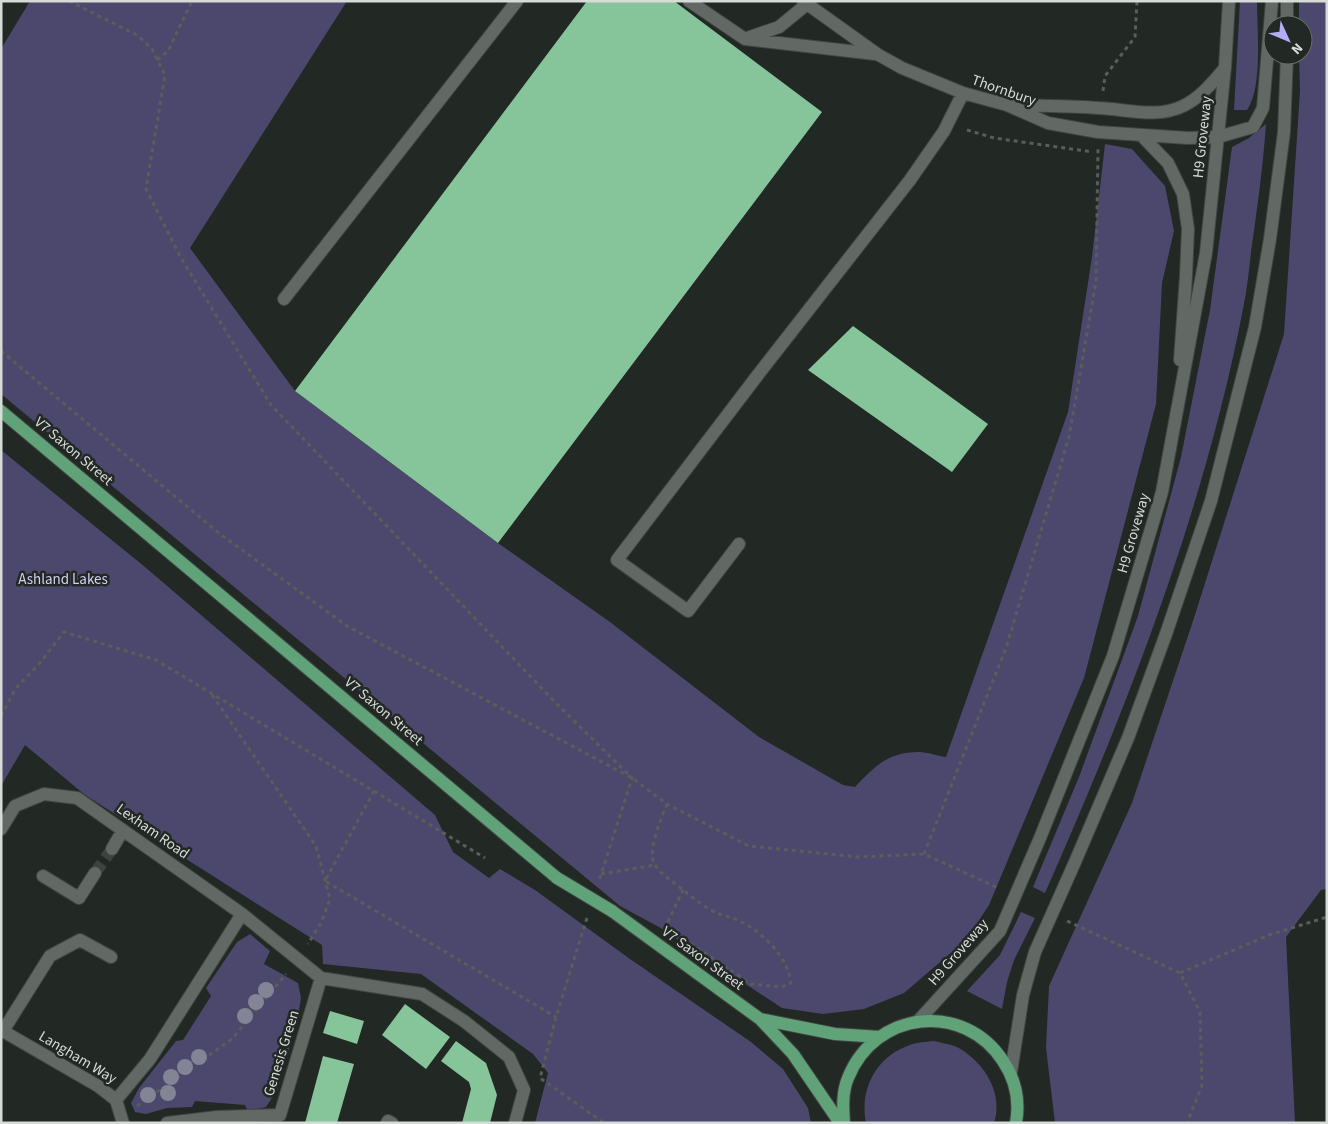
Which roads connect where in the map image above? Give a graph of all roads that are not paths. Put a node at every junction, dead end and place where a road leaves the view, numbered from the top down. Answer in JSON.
{"nodes":[{"id":1,"x":517,"y":1,"type":"edge"},
{"id":2,"x":689,"y":1,"type":"edge"},
{"id":3,"x":1229,"y":1,"type":"edge"},
{"id":4,"x":1272,"y":1,"type":"edge"},
{"id":5,"x":1286,"y":1,"type":"edge"},
{"id":6,"x":811,"y":4,"type":"edge"},
{"id":7,"x":1287,"y":15,"type":"edge"},
{"id":8,"x":745,"y":38,"type":"junction"},
{"id":9,"x":877,"y":54,"type":"junction"},
{"id":10,"x":1287,"y":65,"type":"edge"},
{"id":11,"x":1225,"y":67,"type":"junction"},
{"id":12,"x":963,"y":93,"type":"junction"},
{"id":13,"x":1007,"y":105,"type":"junction"},
{"id":14,"x":1141,"y":135,"type":"junction"},
{"id":15,"x":1218,"y":137,"type":"junction"},
{"id":16,"x":284,"y":299,"type":"dead end"},
{"id":17,"x":1,"y":410,"type":"edge"},
{"id":18,"x":1177,"y":415,"type":"junction"},
{"id":19,"x":739,"y":544,"type":"dead end"},
{"id":20,"x":1,"y":830,"type":"edge"},
{"id":21,"x":124,"y":830,"type":"junction"},
{"id":22,"x":112,"y":849,"type":"tunnel mouth"},
{"id":23,"x":95,"y":873,"type":"tunnel mouth"},
{"id":24,"x":43,"y":876,"type":"dead end"},
{"id":25,"x":242,"y":914,"type":"junction"},
{"id":26,"x":111,"y":957,"type":"dead end"},
{"id":27,"x":320,"y":978,"type":"junction"},
{"id":28,"x":760,"y":1019,"type":"junction"},
{"id":29,"x":918,"y":1021,"type":"junction"},
{"id":30,"x":2,"y":1030,"type":"edge"},
{"id":31,"x":880,"y":1037,"type":"junction"},
{"id":32,"x":1011,"y":1072,"type":"junction"},
{"id":33,"x":116,"y":1100,"type":"junction"},
{"id":34,"x":1020,"y":1119,"type":"edge"},
{"id":35,"x":122,"y":1120,"type":"edge"},
{"id":36,"x":167,"y":1123,"type":"edge"},
{"id":37,"x":387,"y":1123,"type":"edge"},
{"id":38,"x":392,"y":1123,"type":"edge"},
{"id":39,"x":515,"y":1123,"type":"edge"},
{"id":40,"x":840,"y":1123,"type":"edge"},
{"id":41,"x":844,"y":1123,"type":"edge"}],
"edges":[{"from":1,"to":16,"type":"street"},
{"from":2,"to":8,"type":"street"},
{"from":3,"to":11,"type":"street","name":"H9 Groveway"},
{"from":4,"to":15,"type":"street","name":"Thornbury"},
{"from":5,"to":7,"type":"street"},
{"from":6,"to":8,"type":"street"},
{"from":6,"to":9,"type":"street","name":"Thornbury"},
{"from":8,"to":9,"type":"street"},
{"from":9,"to":12,"type":"street","name":"Thornbury"},
{"from":10,"to":32,"type":"street","bridge":true},
{"from":11,"to":13,"type":"street"},
{"from":11,"to":15,"type":"street","name":"H9 Groveway"},
{"from":12,"to":13,"type":"street","name":"Thornbury"},
{"from":12,"to":19,"type":"street"},
{"from":13,"to":14,"type":"street","name":"Thornbury"},
{"from":14,"to":15,"type":"street","name":"Thornbury"},
{"from":14,"to":18,"type":"street"},
{"from":15,"to":18,"type":"street","name":"H9 Groveway"},
{"from":17,"to":28,"type":"main road","name":"V7 Saxon Street","bridge":true},
{"from":18,"to":29,"type":"street","name":"H9 Groveway","bridge":true},
{"from":20,"to":21,"type":"street","name":"Lexham Road"},
{"from":21,"to":22,"type":"street"},
{"from":21,"to":25,"type":"street","name":"Lexham Road"},
{"from":23,"to":24,"type":"street"},
{"from":25,"to":27,"type":"street","name":"Lexham Road"},
{"from":25,"to":33,"type":"street"},
{"from":26,"to":30,"type":"street"},
{"from":27,"to":36,"type":"street","name":"Genesis Green"},
{"from":27,"to":39,"type":"street"},
{"from":28,"to":31,"type":"main road","name":"V7 Saxon Street"},
{"from":28,"to":40,"type":"main road","name":"V7 Saxon Street"},
{"from":29,"to":31,"type":"main road"},
{"from":29,"to":32,"type":"main road"},
{"from":30,"to":33,"type":"street","name":"Langham Way"},
{"from":31,"to":41,"type":"main road"},
{"from":32,"to":34,"type":"main road"},
{"from":33,"to":35,"type":"street","name":"Langham Way"},
{"from":37,"to":38,"type":"street"}]}
